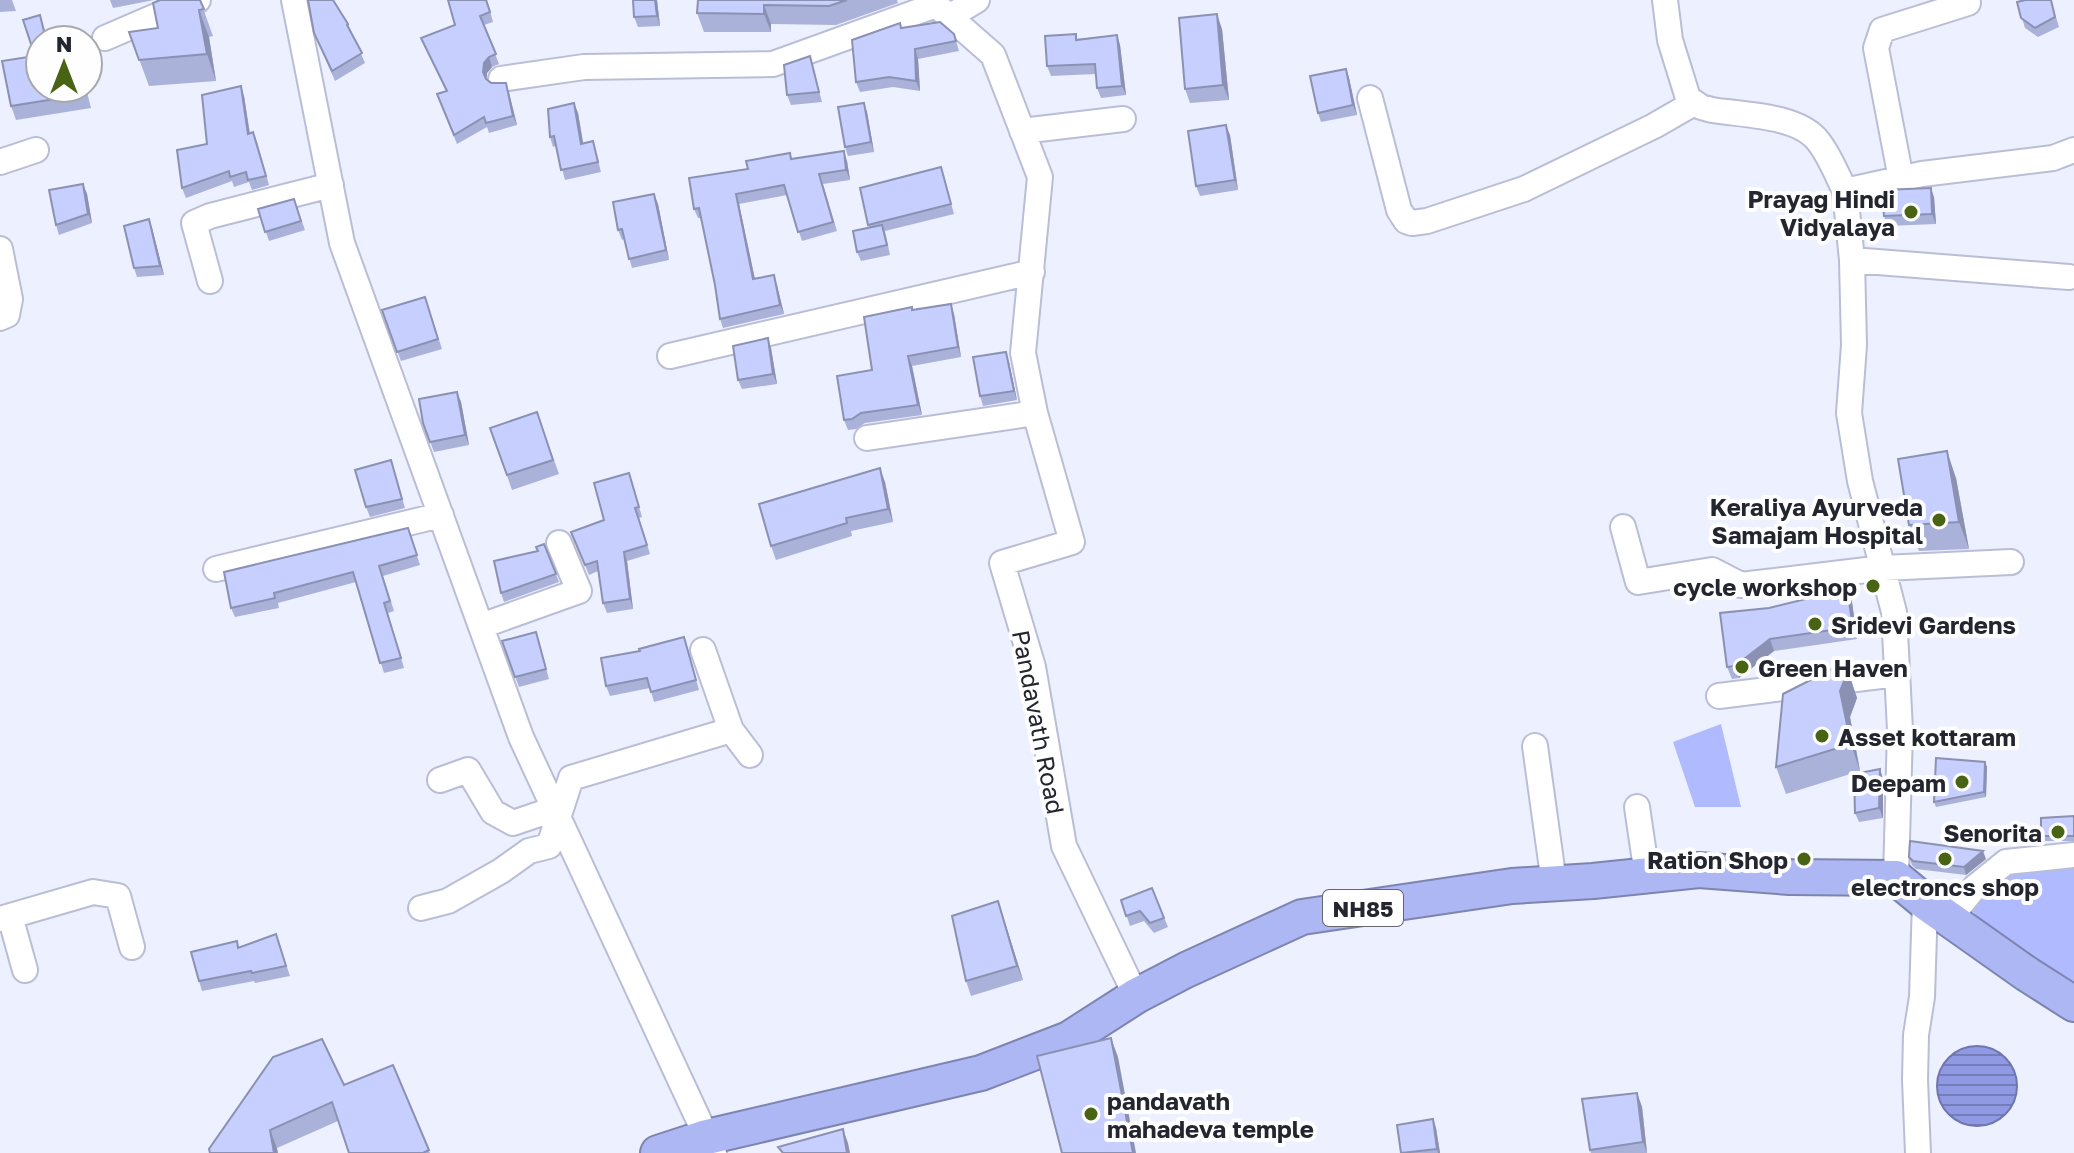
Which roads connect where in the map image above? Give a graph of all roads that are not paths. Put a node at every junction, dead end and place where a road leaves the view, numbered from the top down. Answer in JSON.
{"nodes":[{"id":1,"x":198,"y":0,"type":"edge"},
{"id":2,"x":294,"y":0,"type":"edge"},
{"id":3,"x":977,"y":0,"type":"edge"},
{"id":4,"x":1665,"y":0,"type":"edge"},
{"id":5,"x":1968,"y":3,"type":"dead end"},
{"id":6,"x":940,"y":7,"type":"edge"},
{"id":7,"x":105,"y":38,"type":"dead end"},
{"id":8,"x":501,"y":79,"type":"edge"},
{"id":9,"x":1370,"y":98,"type":"dead end"},
{"id":10,"x":1694,"y":103,"type":"junction"},
{"id":11,"x":1123,"y":119,"type":"dead end"},
{"id":12,"x":1022,"y":131,"type":"junction"},
{"id":13,"x":36,"y":150,"type":"dead end"},
{"id":14,"x":2074,"y":150,"type":"edge"},
{"id":15,"x":0,"y":162,"type":"edge"},
{"id":16,"x":1901,"y":179,"type":"junction"},
{"id":17,"x":331,"y":185,"type":"junction"},
{"id":18,"x":1845,"y":191,"type":"junction"},
{"id":19,"x":0,"y":249,"type":"edge"},
{"id":20,"x":1852,"y":260,"type":"junction"},
{"id":21,"x":1032,"y":272,"type":"junction"},
{"id":22,"x":2069,"y":277,"type":"dead end"},
{"id":23,"x":210,"y":281,"type":"dead end"},
{"id":24,"x":0,"y":318,"type":"edge"},
{"id":25,"x":670,"y":356,"type":"dead end"},
{"id":26,"x":1035,"y":413,"type":"junction"},
{"id":27,"x":867,"y":438,"type":"dead end"},
{"id":28,"x":441,"y":515,"type":"junction"},
{"id":29,"x":1623,"y":527,"type":"dead end"},
{"id":30,"x":559,"y":543,"type":"dead end"},
{"id":31,"x":2011,"y":562,"type":"dead end"},
{"id":32,"x":1883,"y":568,"type":"junction"},
{"id":33,"x":216,"y":569,"type":"dead end"},
{"id":34,"x":481,"y":626,"type":"junction"},
{"id":35,"x":703,"y":650,"type":"dead end"},
{"id":36,"x":1897,"y":674,"type":"junction"},
{"id":37,"x":1719,"y":696,"type":"dead end"},
{"id":38,"x":731,"y":730,"type":"junction"},
{"id":39,"x":1535,"y":746,"type":"dead end"},
{"id":40,"x":750,"y":755,"type":"dead end"},
{"id":41,"x":440,"y":780,"type":"dead end"},
{"id":42,"x":1637,"y":807,"type":"dead end"},
{"id":43,"x":556,"y":814,"type":"junction"},
{"id":44,"x":2074,"y":855,"type":"edge"},
{"id":45,"x":1647,"y":875,"type":"junction"},
{"id":46,"x":1896,"y":878,"type":"junction"},
{"id":47,"x":1554,"y":883,"type":"junction"},
{"id":48,"x":421,"y":908,"type":"dead end"},
{"id":49,"x":1937,"y":910,"type":"junction"},
{"id":50,"x":5,"y":918,"type":"edge"},
{"id":51,"x":132,"y":947,"type":"dead end"},
{"id":52,"x":25,"y":970,"type":"dead end"},
{"id":53,"x":1136,"y":996,"type":"junction"},
{"id":54,"x":2074,"y":1004,"type":"edge"},
{"id":55,"x":710,"y":1145,"type":"edge"},
{"id":56,"x":658,"y":1153,"type":"edge"},
{"id":57,"x":1918,"y":1153,"type":"edge"}],
"edges":[{"from":1,"to":7,"type":"street"},
{"from":2,"to":17,"type":"street"},
{"from":3,"to":6,"type":"street"},
{"from":4,"to":10,"type":"street"},
{"from":5,"to":16,"type":"street"},
{"from":6,"to":8,"type":"street"},
{"from":6,"to":12,"type":"street","name":"Pandavath Road"},
{"from":9,"to":10,"type":"street"},
{"from":10,"to":18,"type":"street"},
{"from":11,"to":12,"type":"street"},
{"from":12,"to":21,"type":"street","name":"Pandavath Road"},
{"from":13,"to":15,"type":"street"},
{"from":14,"to":16,"type":"street"},
{"from":16,"to":18,"type":"street"},
{"from":17,"to":23,"type":"street"},
{"from":17,"to":28,"type":"street"},
{"from":18,"to":20,"type":"street"},
{"from":19,"to":24,"type":"street"},
{"from":20,"to":22,"type":"street"},
{"from":20,"to":32,"type":"street"},
{"from":21,"to":25,"type":"street"},
{"from":21,"to":26,"type":"street","name":"Pandavath Road"},
{"from":26,"to":27,"type":"street"},
{"from":26,"to":53,"type":"street","name":"Pandavath Road"},
{"from":28,"to":33,"type":"street"},
{"from":28,"to":34,"type":"street"},
{"from":29,"to":32,"type":"street"},
{"from":30,"to":34,"type":"street"},
{"from":31,"to":32,"type":"street"},
{"from":32,"to":36,"type":"street"},
{"from":34,"to":43,"type":"street"},
{"from":35,"to":38,"type":"street"},
{"from":36,"to":37,"type":"street"},
{"from":36,"to":46,"type":"street"},
{"from":38,"to":40,"type":"street"},
{"from":38,"to":43,"type":"street"},
{"from":39,"to":47,"type":"street"},
{"from":41,"to":43,"type":"street"},
{"from":42,"to":45,"type":"street"},
{"from":43,"to":48,"type":"street"},
{"from":43,"to":55,"type":"street"},
{"from":44,"to":49,"type":"street"},
{"from":45,"to":46,"type":"highway","number":"NH85"},
{"from":45,"to":47,"type":"highway","number":"NH85"},
{"from":46,"to":49,"type":"highway"},
{"from":47,"to":53,"type":"highway","number":"NH85"},
{"from":49,"to":54,"type":"highway"},
{"from":49,"to":57,"type":"street"},
{"from":50,"to":51,"type":"street"},
{"from":50,"to":52,"type":"street"},
{"from":53,"to":55,"type":"highway","number":"NH85"},
{"from":55,"to":56,"type":"highway","number":"NH85"}]}
